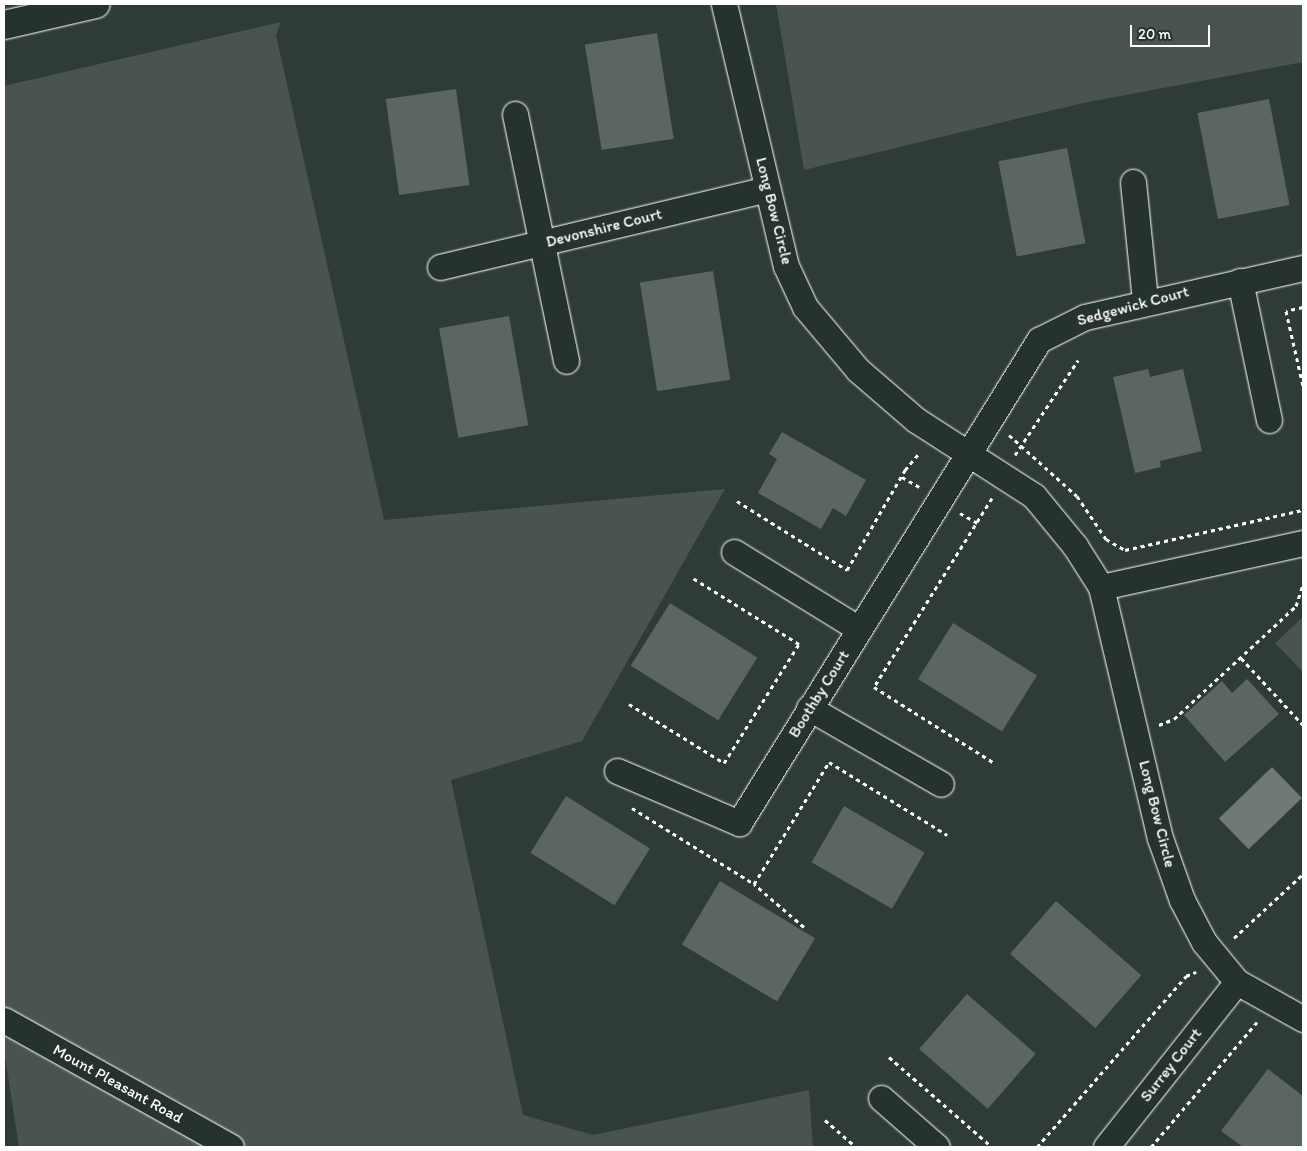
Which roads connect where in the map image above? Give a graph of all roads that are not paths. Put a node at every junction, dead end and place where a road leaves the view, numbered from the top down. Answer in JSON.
{"nodes":[{"id":1,"x":96,"y":4,"type":"edge"},
{"id":2,"x":724,"y":4,"type":"edge"},
{"id":3,"x":4,"y":25,"type":"edge"},
{"id":4,"x":515,"y":114,"type":"dead end"},
{"id":5,"x":1134,"y":182,"type":"dead end"},
{"id":6,"x":767,"y":189,"type":"junction"},
{"id":7,"x":542,"y":243,"type":"junction"},
{"id":8,"x":440,"y":267,"type":"dead end"},
{"id":9,"x":1303,"y":268,"type":"edge"},
{"id":10,"x":1240,"y":281,"type":"junction"},
{"id":11,"x":1145,"y":301,"type":"junction"},
{"id":12,"x":566,"y":361,"type":"dead end"},
{"id":13,"x":1269,"y":420,"type":"dead end"},
{"id":14,"x":967,"y":452,"type":"junction"},
{"id":15,"x":1303,"y":543,"type":"edge"},
{"id":16,"x":734,"y":552,"type":"dead end"},
{"id":17,"x":1100,"y":587,"type":"junction"},
{"id":18,"x":859,"y":629,"type":"junction"},
{"id":19,"x":809,"y":708,"type":"junction"},
{"id":20,"x":617,"y":771,"type":"dead end"},
{"id":21,"x":941,"y":784,"type":"dead end"},
{"id":22,"x":1237,"y":982,"type":"junction"},
{"id":23,"x":1303,"y":1019,"type":"edge"},
{"id":24,"x":4,"y":1020,"type":"edge"},
{"id":25,"x":881,"y":1098,"type":"dead end"},
{"id":26,"x":231,"y":1147,"type":"edge"},
{"id":27,"x":937,"y":1147,"type":"edge"},
{"id":28,"x":1106,"y":1147,"type":"edge"}],
"edges":[{"from":1,"to":3,"type":"main road"},
{"from":2,"to":6,"type":"street","name":"Long Bow Circle"},
{"from":4,"to":7,"type":"street"},
{"from":5,"to":11,"type":"street"},
{"from":6,"to":7,"type":"street","name":"Devonshire Court"},
{"from":6,"to":14,"type":"street","name":"Long Bow Circle"},
{"from":7,"to":8,"type":"street","name":"Devonshire Court"},
{"from":7,"to":12,"type":"street"},
{"from":9,"to":10,"type":"street","name":"Sedgewick Court"},
{"from":10,"to":11,"type":"street","name":"Sedgewick Court"},
{"from":10,"to":13,"type":"street"},
{"from":11,"to":14,"type":"street","name":"Sedgewick Court"},
{"from":14,"to":17,"type":"street","name":"Long Bow Circle"},
{"from":14,"to":18,"type":"street","name":"Boothby Court"},
{"from":15,"to":17,"type":"street"},
{"from":16,"to":18,"type":"street"},
{"from":17,"to":22,"type":"street","name":"Long Bow Circle"},
{"from":18,"to":19,"type":"street","name":"Boothby Court"},
{"from":19,"to":20,"type":"street","name":"Boothby Court"},
{"from":19,"to":21,"type":"street"},
{"from":22,"to":23,"type":"street","name":"Long Bow Circle"},
{"from":22,"to":28,"type":"street","name":"Surrey Court"},
{"from":24,"to":26,"type":"street","name":"Mount Pleasant Road"},
{"from":25,"to":27,"type":"street"}]}
